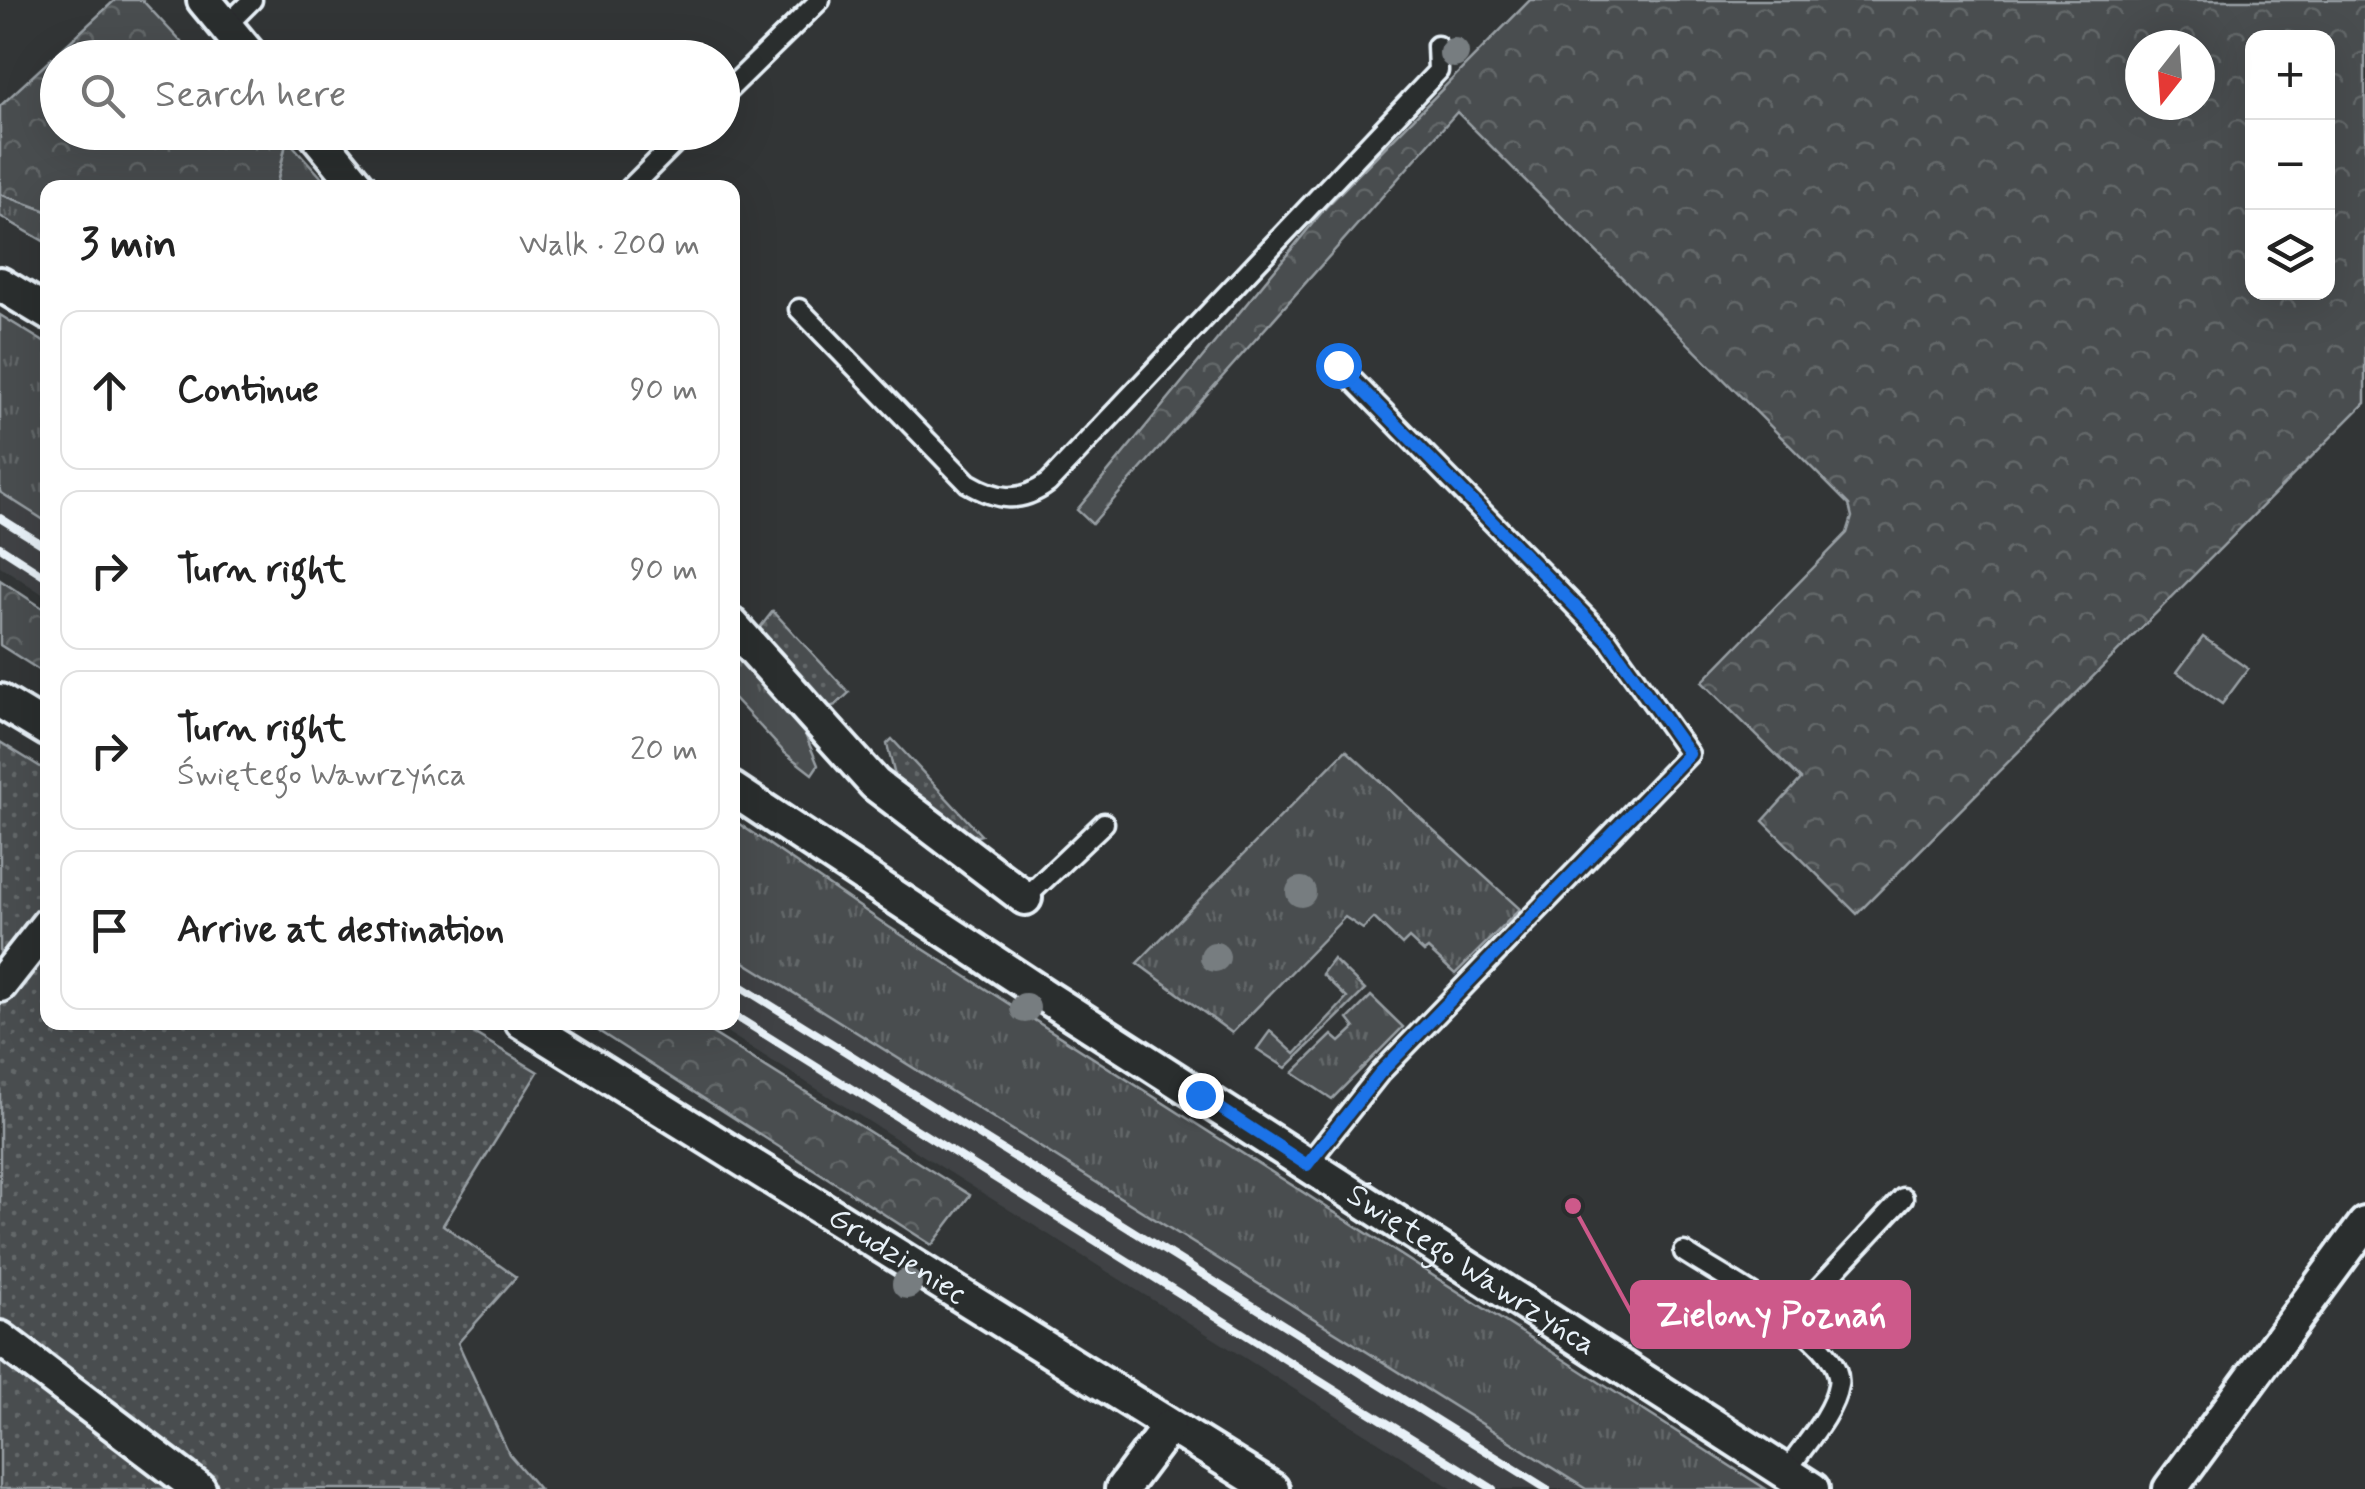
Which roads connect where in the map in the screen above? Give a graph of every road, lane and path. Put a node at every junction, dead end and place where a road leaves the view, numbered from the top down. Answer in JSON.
{"nodes":[{"id":1,"x":204,"y":0,"type":"edge"},
{"id":2,"x":252,"y":0,"type":"edge"},
{"id":3,"x":820,"y":0,"type":"edge"},
{"id":4,"x":226,"y":26,"type":"junction"},
{"id":5,"x":237,"y":40,"type":"edge"},
{"id":6,"x":1437,"y":46,"type":"dead end"},
{"id":7,"x":740,"y":78,"type":"edge"},
{"id":8,"x":329,"y":150,"type":"edge"},
{"id":9,"x":668,"y":150,"type":"edge"},
{"id":10,"x":353,"y":180,"type":"edge"},
{"id":11,"x":638,"y":180,"type":"edge"},
{"id":12,"x":0,"y":284,"type":"edge"},
{"id":13,"x":40,"y":309,"type":"edge"},
{"id":14,"x":799,"y":309,"type":"dead end"},
{"id":15,"x":1338,"y":365,"type":"dead end"},
{"id":16,"x":740,"y":634,"type":"edge"},
{"id":17,"x":0,"y":701,"type":"edge"},
{"id":18,"x":40,"y":725,"type":"edge"},
{"id":19,"x":740,"y":794,"type":"edge"},
{"id":20,"x":1104,"y":822,"type":"dead end"},
{"id":21,"x":1026,"y":898,"type":"joint"},
{"id":22,"x":40,"y":934,"type":"edge"},
{"id":23,"x":0,"y":984,"type":"edge"},
{"id":24,"x":535,"y":1030,"type":"edge"},
{"id":25,"x":1307,"y":1165,"type":"junction"},
{"id":26,"x":1903,"y":1198,"type":"dead end"},
{"id":27,"x":2365,"y":1224,"type":"edge"},
{"id":28,"x":1684,"y":1252,"type":"dead end"},
{"id":29,"x":1789,"y":1320,"type":"junction"},
{"id":30,"x":0,"y":1338,"type":"edge"},
{"id":31,"x":1169,"y":1426,"type":"junction"},
{"id":32,"x":1799,"y":1481,"type":"edge"},
{"id":33,"x":199,"y":1489,"type":"edge"},
{"id":34,"x":1122,"y":1489,"type":"edge"},
{"id":35,"x":1272,"y":1489,"type":"edge"},
{"id":36,"x":2170,"y":1489,"type":"edge"}],
"edges":[{"from":1,"to":4,"type":"street"},
{"from":2,"to":4,"type":"lane"},
{"from":3,"to":7,"type":"lane"},
{"from":4,"to":5,"type":"street"},
{"from":6,"to":14,"type":"lane"},
{"from":8,"to":10,"type":"street"},
{"from":9,"to":11,"type":"lane"},
{"from":12,"to":13,"type":"street"},
{"from":15,"to":25,"type":"lane"},
{"from":16,"to":21,"type":"street"},
{"from":17,"to":18,"type":"street"},
{"from":19,"to":25,"type":"street","name":"Świętego Wawrzyńca"},
{"from":20,"to":21,"type":"lane"},
{"from":22,"to":23,"type":"street"},
{"from":24,"to":31,"type":"street","name":"Grudzieniec"},
{"from":25,"to":32,"type":"street","name":"Świętego Wawrzyńca"},
{"from":26,"to":29,"type":"lane"},
{"from":27,"to":36,"type":"street"},
{"from":28,"to":29,"type":"lane"},
{"from":29,"to":32,"type":"lane"},
{"from":30,"to":33,"type":"street"},
{"from":31,"to":34,"type":"street"},
{"from":31,"to":35,"type":"street","name":"Grudzieniec"}]}
